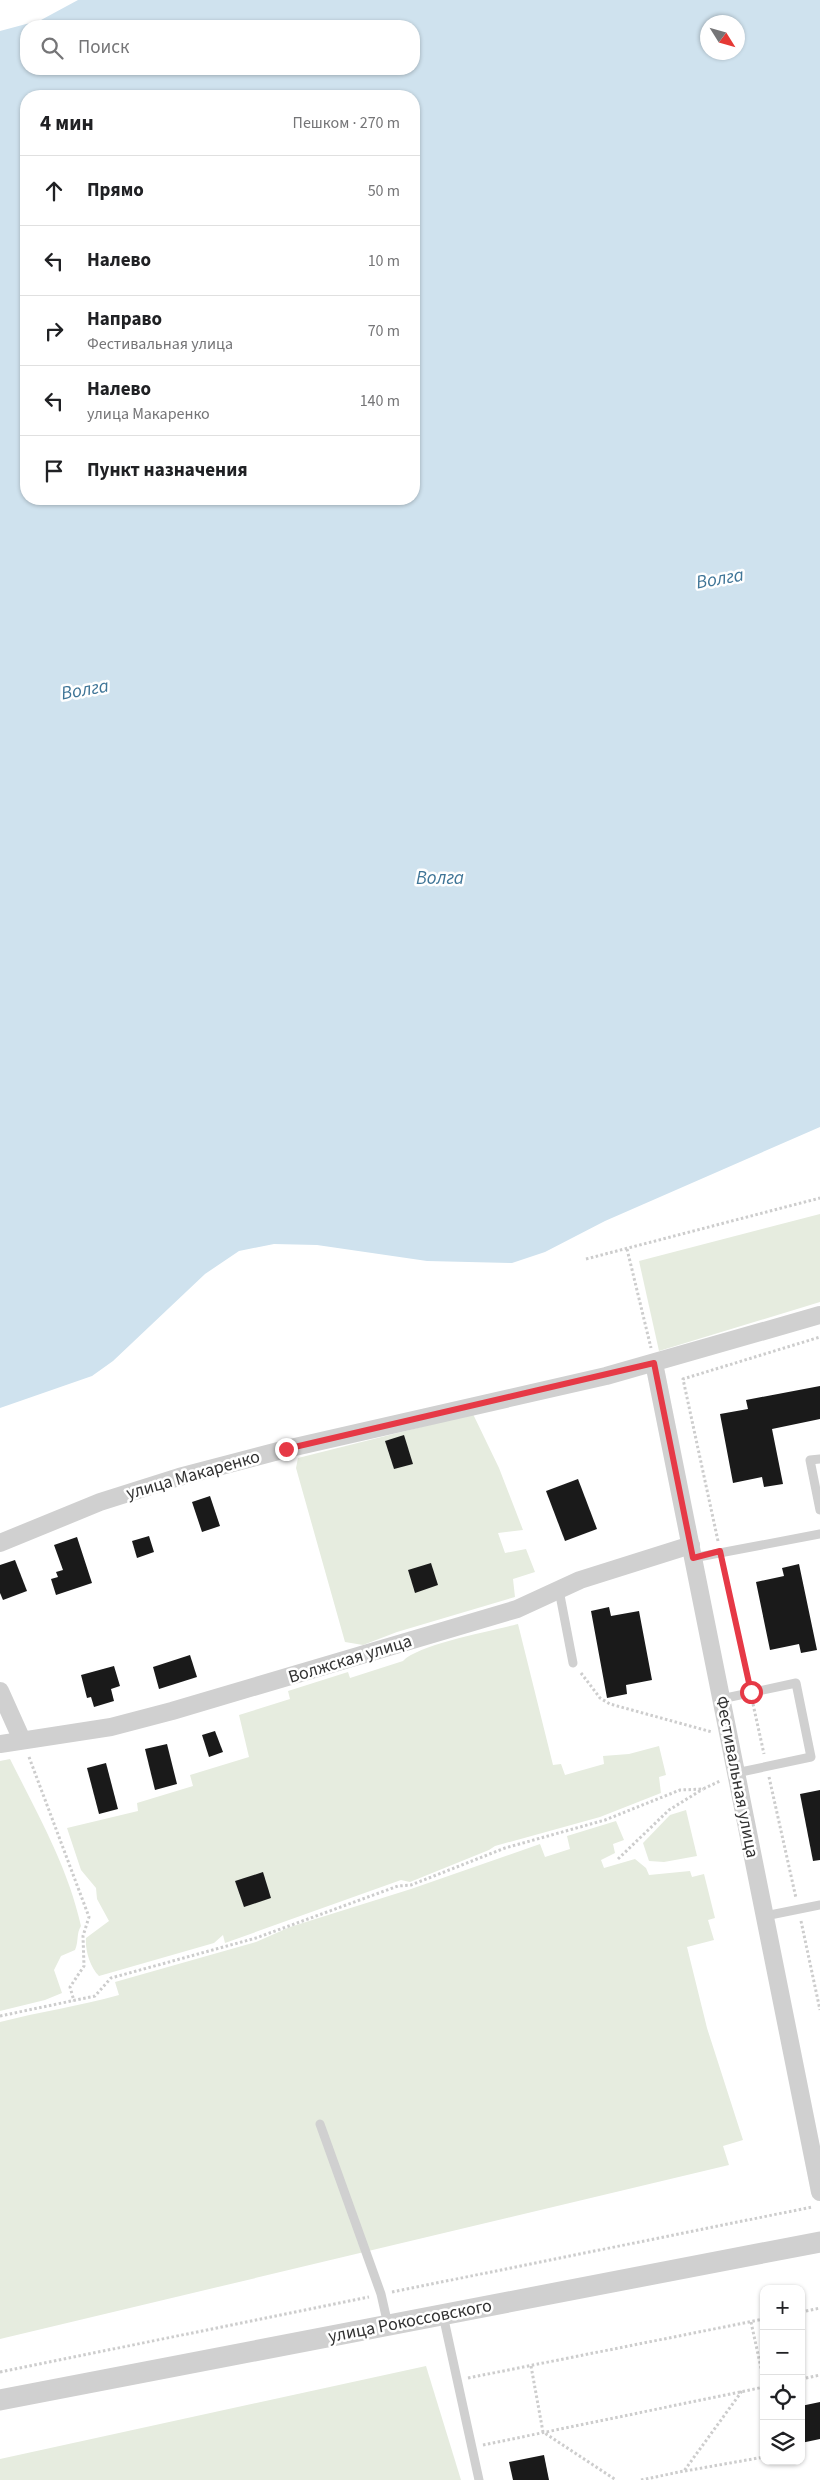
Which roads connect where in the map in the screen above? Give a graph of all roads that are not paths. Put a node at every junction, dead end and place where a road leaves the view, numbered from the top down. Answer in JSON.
{"nodes":[{"id":1,"x":820,"y":1315,"type":"edge"},
{"id":2,"x":654,"y":1363,"type":"junction"},
{"id":3,"x":820,"y":1459,"type":"edge"},
{"id":4,"x":820,"y":1510,"type":"edge"},
{"id":5,"x":820,"y":1534,"type":"edge"},
{"id":6,"x":0,"y":1543,"type":"edge"},
{"id":7,"x":692,"y":1552,"type":"junction"},
{"id":8,"x":559,"y":1590,"type":"junction"},
{"id":9,"x":573,"y":1663,"type":"road end"},
{"id":10,"x":0,"y":1691,"type":"edge"},
{"id":11,"x":721,"y":1698,"type":"junction"},
{"id":12,"x":22,"y":1740,"type":"junction"},
{"id":13,"x":0,"y":1744,"type":"edge"},
{"id":14,"x":736,"y":1773,"type":"junction"},
{"id":15,"x":820,"y":1905,"type":"edge"},
{"id":16,"x":764,"y":1916,"type":"junction"},
{"id":17,"x":320,"y":2124,"type":"dead end"},
{"id":18,"x":820,"y":2192,"type":"edge"},
{"id":19,"x":820,"y":2242,"type":"edge"},
{"id":20,"x":443,"y":2315,"type":"junction"},
{"id":21,"x":388,"y":2326,"type":"junction"},
{"id":22,"x":0,"y":2400,"type":"edge"},
{"id":23,"x":480,"y":2480,"type":"edge"}],
"edges":[{"from":1,"to":2,"type":"street","name":"улица Макаренко"},
{"from":2,"to":6,"type":"street","name":"улица Макаренко"},
{"from":2,"to":7,"type":"street","name":"Фестивальная улица"},
{"from":3,"to":4,"type":"lane"},
{"from":5,"to":7,"type":"lane"},
{"from":7,"to":8,"type":"street","name":"Волжская улица"},
{"from":7,"to":11,"type":"street","name":"Фестивальная улица"},
{"from":8,"to":9,"type":"lane"},
{"from":8,"to":12,"type":"street","name":"Волжская улица"},
{"from":10,"to":12,"type":"street"},
{"from":11,"to":14,"type":"street","name":"Фестивальная улица"},
{"from":11,"to":14,"type":"lane"},
{"from":12,"to":13,"type":"street","name":"Волжская улица"},
{"from":14,"to":16,"type":"street","name":"Фестивальная улица"},
{"from":15,"to":16,"type":"lane"},
{"from":16,"to":18,"type":"street","name":"Фестивальная улица"},
{"from":17,"to":21,"type":"lane"},
{"from":19,"to":20,"type":"street","name":"улица Рокоссовского"},
{"from":20,"to":21,"type":"street","name":"улица Рокоссовского"},
{"from":20,"to":23,"type":"lane"},
{"from":21,"to":22,"type":"street","name":"улица Рокоссовского"}]}
